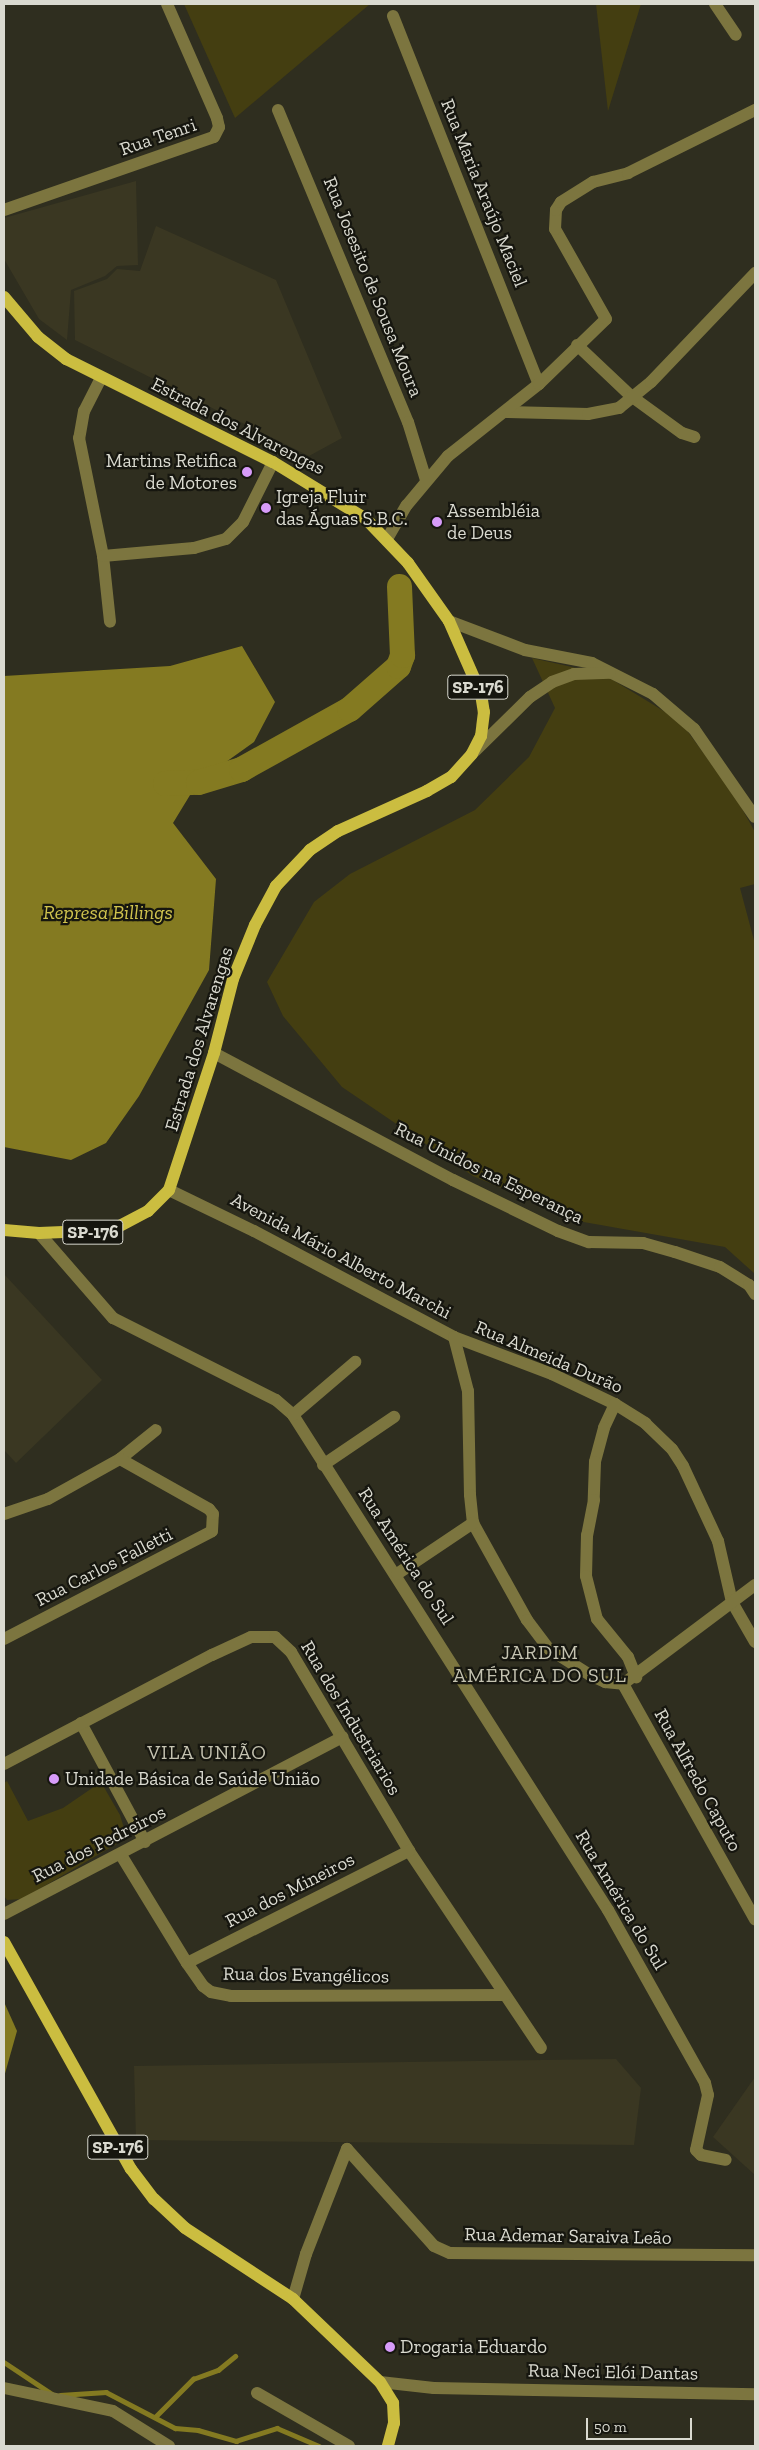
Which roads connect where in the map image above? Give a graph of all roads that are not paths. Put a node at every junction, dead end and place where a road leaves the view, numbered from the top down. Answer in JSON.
{"nodes":[{"id":1,"x":167,"y":4,"type":"edge"},
{"id":2,"x":715,"y":4,"type":"edge"},
{"id":3,"x":393,"y":16,"type":"dead end"},
{"id":4,"x":736,"y":35,"type":"dead end"},
{"id":5,"x":278,"y":110,"type":"dead end"},
{"id":6,"x":755,"y":110,"type":"edge"},
{"id":7,"x":4,"y":210,"type":"edge"},
{"id":8,"x":755,"y":273,"type":"edge"},
{"id":9,"x":4,"y":297,"type":"edge"},
{"id":10,"x":577,"y":346,"type":"junction"},
{"id":11,"x":101,"y":378,"type":"junction"},
{"id":12,"x":539,"y":384,"type":"junction"},
{"id":13,"x":631,"y":396,"type":"junction"},
{"id":14,"x":505,"y":412,"type":"junction"},
{"id":15,"x":694,"y":436,"type":"dead end"},
{"id":16,"x":274,"y":462,"type":"junction"},
{"id":17,"x":426,"y":480,"type":"junction"},
{"id":18,"x":387,"y":538,"type":"junction"},
{"id":19,"x":103,"y":556,"type":"junction"},
{"id":20,"x":449,"y":621,"type":"junction"},
{"id":21,"x":110,"y":622,"type":"dead end"},
{"id":22,"x":612,"y":673,"type":"junction"},
{"id":23,"x":472,"y":754,"type":"junction"},
{"id":24,"x":755,"y":817,"type":"edge"},
{"id":25,"x":214,"y":1053,"type":"junction"},
{"id":26,"x":169,"y":1190,"type":"junction"},
{"id":27,"x":4,"y":1230,"type":"edge"},
{"id":28,"x":39,"y":1233,"type":"junction"},
{"id":29,"x":755,"y":1294,"type":"edge"},
{"id":30,"x":454,"y":1337,"type":"junction"},
{"id":31,"x":354,"y":1362,"type":"dead end"},
{"id":32,"x":615,"y":1404,"type":"junction"},
{"id":33,"x":293,"y":1415,"type":"junction"},
{"id":34,"x":394,"y":1417,"type":"dead end"},
{"id":35,"x":156,"y":1430,"type":"dead end"},
{"id":36,"x":120,"y":1459,"type":"junction"},
{"id":37,"x":323,"y":1465,"type":"junction"},
{"id":38,"x":4,"y":1514,"type":"edge"},
{"id":39,"x":473,"y":1523,"type":"junction"},
{"id":40,"x":397,"y":1574,"type":"junction"},
{"id":41,"x":755,"y":1585,"type":"edge"},
{"id":42,"x":732,"y":1602,"type":"junction"},
{"id":43,"x":4,"y":1639,"type":"edge"},
{"id":44,"x":755,"y":1642,"type":"edge"},
{"id":45,"x":636,"y":1677,"type":"junction"},
{"id":46,"x":623,"y":1684,"type":"junction"},
{"id":47,"x":81,"y":1723,"type":"junction"},
{"id":48,"x":343,"y":1737,"type":"junction"},
{"id":49,"x":4,"y":1764,"type":"edge"},
{"id":50,"x":145,"y":1842,"type":"junction"},
{"id":51,"x":409,"y":1851,"type":"junction"},
{"id":52,"x":121,"y":1855,"type":"junction"},
{"id":53,"x":4,"y":1914,"type":"edge"},
{"id":54,"x":755,"y":1919,"type":"edge"},
{"id":55,"x":4,"y":1942,"type":"edge"},
{"id":56,"x":187,"y":1963,"type":"junction"},
{"id":57,"x":505,"y":1995,"type":"junction"},
{"id":58,"x":540,"y":2048,"type":"dead end"},
{"id":59,"x":726,"y":2160,"type":"dead end"},
{"id":60,"x":755,"y":2255,"type":"edge"},
{"id":61,"x":293,"y":2300,"type":"junction"},
{"id":62,"x":380,"y":2382,"type":"junction"},
{"id":63,"x":4,"y":2388,"type":"edge"},
{"id":64,"x":257,"y":2393,"type":"dead end"},
{"id":65,"x":755,"y":2394,"type":"edge"},
{"id":66,"x":169,"y":2446,"type":"edge"},
{"id":67,"x":349,"y":2446,"type":"edge"},
{"id":68,"x":388,"y":2446,"type":"edge"}],
"edges":[{"from":1,"to":7,"type":"street","name":"Rua Tenri"},
{"from":2,"to":4,"type":"street"},
{"from":3,"to":12,"type":"street","name":"Rua Maria Araújo Maciel"},
{"from":5,"to":17,"type":"street","name":"Rua Josesito de Sousa Moura"},
{"from":6,"to":10,"type":"street"},
{"from":8,"to":13,"type":"street"},
{"from":9,"to":11,"type":"main road","name":"Estrada dos Alvarengas","number":"SP-176"},
{"from":10,"to":12,"type":"street"},
{"from":10,"to":13,"type":"street"},
{"from":11,"to":16,"type":"main road","name":"Estrada dos Alvarengas","number":"SP-176"},
{"from":11,"to":19,"type":"street"},
{"from":12,"to":14,"type":"street"},
{"from":13,"to":14,"type":"street"},
{"from":13,"to":15,"type":"street"},
{"from":14,"to":17,"type":"street"},
{"from":16,"to":18,"type":"main road","name":"Estrada dos Alvarengas","number":"SP-176"},
{"from":16,"to":19,"type":"street"},
{"from":17,"to":18,"type":"street"},
{"from":18,"to":20,"type":"main road","name":"Estrada dos Alvarengas","number":"SP-176"},
{"from":19,"to":21,"type":"street"},
{"from":20,"to":22,"type":"street"},
{"from":20,"to":23,"type":"main road","name":"Estrada dos Alvarengas","number":"SP-176"},
{"from":22,"to":23,"type":"street"},
{"from":22,"to":24,"type":"street"},
{"from":23,"to":25,"type":"main road","name":"Estrada dos Alvarengas","number":"SP-176"},
{"from":25,"to":26,"type":"main road","name":"Estrada dos Alvarengas","number":"SP-176"},
{"from":25,"to":29,"type":"street","name":"Rua Unidos na Esperança"},
{"from":26,"to":28,"type":"main road","name":"Estrada dos Alvarengas","number":"SP-176"},
{"from":26,"to":30,"type":"street","name":"Avenida Mário Alberto Marchi"},
{"from":27,"to":28,"type":"main road","name":"Estrada dos Alvarengas","number":"SP-176"},
{"from":28,"to":33,"type":"street","name":"Rua América do Sul"},
{"from":30,"to":32,"type":"street","name":"Rua Almeida Durão"},
{"from":30,"to":39,"type":"street","name":"Avenida Mário Alberto Marchi"},
{"from":31,"to":33,"type":"street"},
{"from":32,"to":42,"type":"street","name":"Rua Almeida Durão"},
{"from":32,"to":45,"type":"street"},
{"from":33,"to":37,"type":"street","name":"Rua América do Sul"},
{"from":34,"to":37,"type":"street"},
{"from":35,"to":36,"type":"street"},
{"from":36,"to":38,"type":"street"},
{"from":36,"to":43,"type":"street","name":"Rua Carlos Falletti"},
{"from":37,"to":40,"type":"street","name":"Rua América do Sul"},
{"from":39,"to":40,"type":"street"},
{"from":39,"to":46,"type":"street","name":"Avenida Mário Alberto Marchi"},
{"from":40,"to":59,"type":"street","name":"Rua América do Sul"},
{"from":41,"to":42,"type":"street"},
{"from":42,"to":44,"type":"street","name":"Rua Almeida Durão"},
{"from":42,"to":45,"type":"street"},
{"from":45,"to":46,"type":"street"},
{"from":46,"to":54,"type":"street","name":"Rua Alfredo Caputo"},
{"from":47,"to":48,"type":"street","name":"Rua dos Industriarios"},
{"from":47,"to":49,"type":"street","name":"Rua dos Industriarios"},
{"from":47,"to":50,"type":"street"},
{"from":48,"to":50,"type":"street","name":"Rua dos Pedreiros"},
{"from":48,"to":51,"type":"street","name":"Rua dos Industriarios"},
{"from":50,"to":52,"type":"street","name":"Rua dos Pedreiros"},
{"from":51,"to":56,"type":"street","name":"Rua dos Mineiros"},
{"from":51,"to":57,"type":"street","name":"Rua dos Industriarios"},
{"from":52,"to":53,"type":"street","name":"Rua dos Pedreiros"},
{"from":52,"to":56,"type":"street","name":"Rua dos Evangélicos"},
{"from":55,"to":61,"type":"main road","number":"SP-176"},
{"from":56,"to":57,"type":"street","name":"Rua dos Evangélicos"},
{"from":57,"to":58,"type":"street","name":"Rua dos Industriarios"},
{"from":60,"to":61,"type":"street","name":"Rua Ademar Saraiva Leão"},
{"from":61,"to":62,"type":"main road","number":"SP-176"},
{"from":62,"to":65,"type":"street","name":"Rua Neci Elói Dantas"},
{"from":62,"to":68,"type":"main road","number":"SP-176"},
{"from":63,"to":66,"type":"street"},
{"from":64,"to":67,"type":"street"}]}
